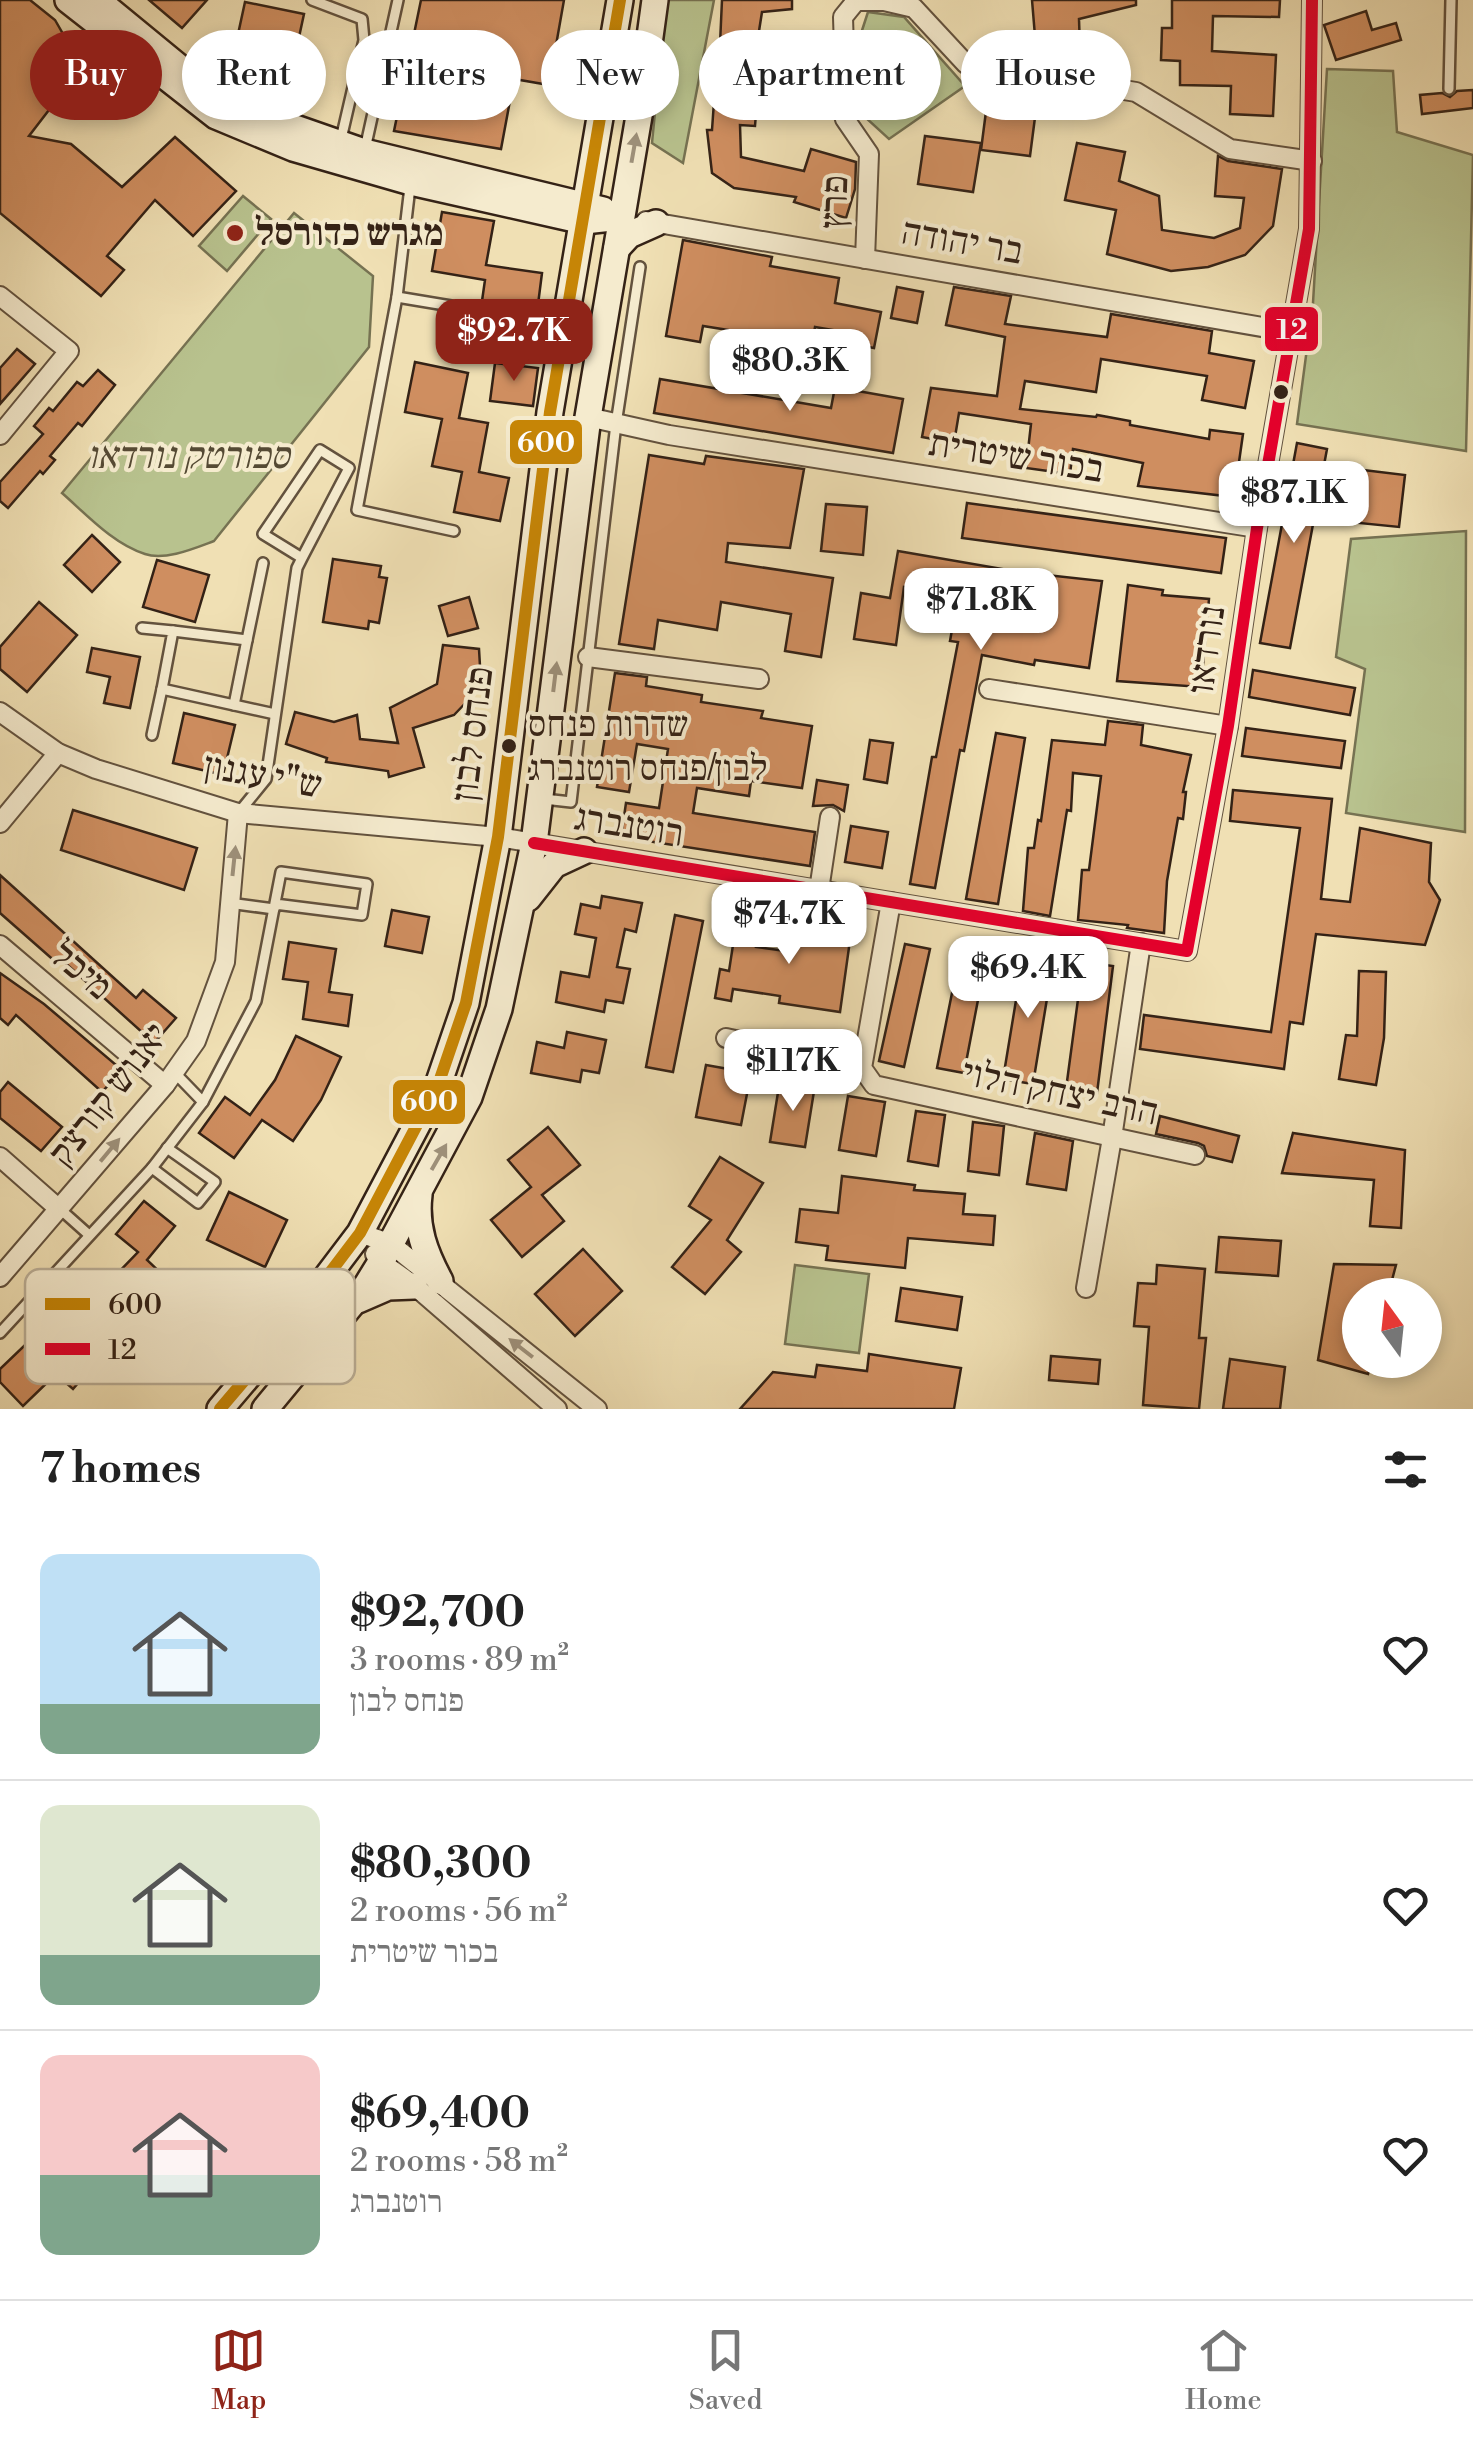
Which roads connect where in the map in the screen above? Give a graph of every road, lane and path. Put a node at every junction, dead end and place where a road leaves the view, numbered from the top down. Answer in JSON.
{"nodes":[{"id":1,"x":68,"y":0,"type":"edge"},
{"id":2,"x":97,"y":0,"type":"edge"},
{"id":3,"x":312,"y":0,"type":"edge"},
{"id":4,"x":398,"y":0,"type":"edge"},
{"id":5,"x":620,"y":0,"type":"edge"},
{"id":6,"x":655,"y":0,"type":"edge"},
{"id":7,"x":1312,"y":0,"type":"edge"},
{"id":8,"x":1451,"y":0,"type":"edge"},
{"id":9,"x":1449,"y":90,"type":"dead end"},
{"id":10,"x":352,"y":147,"type":"junction"},
{"id":11,"x":1312,"y":161,"type":"junction"},
{"id":12,"x":413,"y":173,"type":"junction"},
{"id":13,"x":585,"y":212,"type":"junction"},
{"id":14,"x":621,"y":217,"type":"junction"},
{"id":15,"x":656,"y":223,"type":"junction"},
{"id":16,"x":617,"y":248,"type":"junction"},
{"id":17,"x":865,"y":259,"type":"junction"},
{"id":18,"x":640,"y":267,"type":"dead end"},
{"id":19,"x":0,"y":296,"type":"edge"},
{"id":20,"x":397,"y":297,"type":"junction"},
{"id":21,"x":469,"y":309,"type":"dead end"},
{"id":22,"x":1291,"y":332,"type":"junction"},
{"id":23,"x":588,"y":417,"type":"junction"},
{"id":24,"x":616,"y":424,"type":"junction"},
{"id":25,"x":0,"y":436,"type":"edge"},
{"id":26,"x":1257,"y":528,"type":"junction"},
{"id":27,"x":454,"y":531,"type":"dead end"},
{"id":28,"x":302,"y":558,"type":"junction"},
{"id":29,"x":263,"y":563,"type":"dead end"},
{"id":30,"x":142,"y":628,"type":"dead end"},
{"id":31,"x":173,"y":631,"type":"junction"},
{"id":32,"x":247,"y":640,"type":"junction"},
{"id":33,"x":588,"y":657,"type":"junction"},
{"id":34,"x":759,"y":680,"type":"dead end"},
{"id":35,"x":162,"y":689,"type":"junction"},
{"id":36,"x":989,"y":689,"type":"dead end"},
{"id":37,"x":234,"y":704,"type":"junction"},
{"id":38,"x":0,"y":712,"type":"edge"},
{"id":39,"x":276,"y":714,"type":"junction"},
{"id":40,"x":1228,"y":726,"type":"junction"},
{"id":41,"x":152,"y":734,"type":"dead end"},
{"id":42,"x":58,"y":753,"type":"junction"},
{"id":43,"x":540,"y":798,"type":"junction"},
{"id":44,"x":238,"y":813,"type":"junction"},
{"id":45,"x":830,"y":817,"type":"dead end"},
{"id":46,"x":0,"y":823,"type":"edge"},
{"id":47,"x":498,"y":837,"type":"junction"},
{"id":48,"x":534,"y":843,"type":"junction"},
{"id":49,"x":584,"y":851,"type":"junction"},
{"id":50,"x":819,"y":890,"type":"junction"},
{"id":51,"x":891,"y":902,"type":"junction"},
{"id":52,"x":230,"y":903,"type":"junction"},
{"id":53,"x":274,"y":906,"type":"junction"},
{"id":54,"x":516,"y":926,"type":"junction"},
{"id":55,"x":1140,"y":943,"type":"junction"},
{"id":56,"x":0,"y":944,"type":"edge"},
{"id":57,"x":1187,"y":951,"type":"joint"},
{"id":58,"x":726,"y":1038,"type":"dead end"},
{"id":59,"x":862,"y":1068,"type":"junction"},
{"id":60,"x":170,"y":1078,"type":"junction"},
{"id":61,"x":204,"y":1102,"type":"junction"},
{"id":62,"x":1112,"y":1138,"type":"junction"},
{"id":63,"x":167,"y":1148,"type":"junction"},
{"id":64,"x":1194,"y":1154,"type":"dead end"},
{"id":65,"x":0,"y":1157,"type":"edge"},
{"id":66,"x":152,"y":1168,"type":"junction"},
{"id":67,"x":419,"y":1192,"type":"junction"},
{"id":68,"x":60,"y":1209,"type":"junction"},
{"id":69,"x":360,"y":1233,"type":"junction"},
{"id":70,"x":88,"y":1234,"type":"junction"},
{"id":71,"x":386,"y":1253,"type":"junction"},
{"id":72,"x":57,"y":1269,"type":"edge"},
{"id":73,"x":333,"y":1269,"type":"edge"},
{"id":74,"x":0,"y":1276,"type":"edge"},
{"id":75,"x":427,"y":1283,"type":"junction"},
{"id":76,"x":1086,"y":1288,"type":"dead end"},
{"id":77,"x":355,"y":1300,"type":"edge"},
{"id":78,"x":355,"y":1302,"type":"edge"},
{"id":79,"x":25,"y":1305,"type":"edge"},
{"id":80,"x":477,"y":1314,"type":"junction"},
{"id":81,"x":465,"y":1330,"type":"junction"},
{"id":82,"x":0,"y":1333,"type":"edge"},
{"id":83,"x":241,"y":1384,"type":"edge"},
{"id":84,"x":286,"y":1384,"type":"edge"},
{"id":85,"x":220,"y":1409,"type":"edge"},
{"id":86,"x":265,"y":1409,"type":"edge"},
{"id":87,"x":556,"y":1409,"type":"edge"},
{"id":88,"x":597,"y":1409,"type":"edge"}],
"edges":[{"from":1,"to":12,"type":"main road"},
{"from":2,"to":10,"type":"main road"},
{"from":3,"to":10,"type":"lane"},
{"from":4,"to":10,"type":"lane"},
{"from":5,"to":13,"type":"main road","name":"פנחס לבון"},
{"from":14,"to":6,"type":"main road","name":"פנחס לבון","one_way":true},
{"from":7,"to":11,"type":"street","name":"נורדאו"},
{"from":8,"to":9,"type":"lane"},
{"from":10,"to":12,"type":"main road"},
{"from":11,"to":17,"type":"street","name":"פרץ"},
{"from":11,"to":22,"type":"street","name":"נורדאו"},
{"from":12,"to":13,"type":"main road"},
{"from":12,"to":20,"type":"lane"},
{"from":13,"to":14,"type":"main road"},
{"from":13,"to":47,"type":"main road","name":"פנחס לבון"},
{"from":14,"to":15,"type":"street","name":"בר יהודה"},
{"from":14,"to":16,"type":"main road","name":"פנחס לבון"},
{"from":15,"to":16,"type":"main road"},
{"from":15,"to":17,"type":"street","name":"בר יהודה"},
{"from":16,"to":23,"type":"main road","name":"פנחס לבון"},
{"from":17,"to":22,"type":"street","name":"בר יהודה"},
{"from":18,"to":24,"type":"lane"},
{"from":19,"to":25,"type":"street"},
{"from":20,"to":21,"type":"lane"},
{"from":20,"to":27,"type":"lane"},
{"from":22,"to":26,"type":"street","name":"נורדאו"},
{"from":23,"to":24,"type":"street","name":"בכור שיטרית"},
{"from":43,"to":23,"type":"main road","name":"פנחס לבון","one_way":true},
{"from":24,"to":26,"type":"street","name":"בכור שיטרית"},
{"from":24,"to":33,"type":"lane"},
{"from":26,"to":40,"type":"street","name":"נורדאו"},
{"from":28,"to":28,"type":"lane"},
{"from":28,"to":39,"type":"lane"},
{"from":29,"to":32,"type":"lane"},
{"from":30,"to":31,"type":"lane"},
{"from":31,"to":32,"type":"lane"},
{"from":31,"to":35,"type":"lane"},
{"from":32,"to":37,"type":"lane"},
{"from":33,"to":34,"type":"street"},
{"from":33,"to":43,"type":"lane"},
{"from":35,"to":37,"type":"lane"},
{"from":35,"to":41,"type":"lane"},
{"from":36,"to":40,"type":"street"},
{"from":37,"to":39,"type":"lane"},
{"from":38,"to":42,"type":"street","name":"ש\"י עגנון"},
{"from":39,"to":44,"type":"lane"},
{"from":40,"to":57,"type":"street","name":"נורדאו"},
{"from":42,"to":44,"type":"street","name":"ש\"י עגנון"},
{"from":42,"to":46,"type":"street"},
{"from":43,"to":48,"type":"main road","name":"פנחס לבון"},
{"from":44,"to":47,"type":"street","name":"ש\"י עגנון"},
{"from":52,"to":44,"type":"street","name":"יאנוש קורצק","one_way":true},
{"from":45,"to":50,"type":"street"},
{"from":47,"to":48,"type":"street","name":"ש\"י עגנון"},
{"from":47,"to":69,"type":"main road","name":"פנחס לבון"},
{"from":48,"to":49,"type":"street","name":"רוטנברג"},
{"from":48,"to":54,"type":"main road","name":"פנחס לבון"},
{"from":49,"to":50,"type":"street","name":"רוטנברג"},
{"from":49,"to":54,"type":"main road"},
{"from":50,"to":51,"type":"street","name":"רוטנברג"},
{"from":51,"to":55,"type":"street","name":"רוטנברג"},
{"from":51,"to":59,"type":"street"},
{"from":52,"to":53,"type":"lane"},
{"from":52,"to":60,"type":"street","name":"יאנוש קורצק"},
{"from":53,"to":53,"type":"lane"},
{"from":53,"to":61,"type":"lane"},
{"from":67,"to":54,"type":"main road","name":"פנחס לבון","one_way":true},
{"from":55,"to":57,"type":"street","name":"רוטנברג"},
{"from":55,"to":62,"type":"street"},
{"from":56,"to":60,"type":"street","name":"מיכל"},
{"from":58,"to":59,"type":"street","name":"הרב יצחק הלוי"},
{"from":59,"to":62,"type":"street","name":"הרב יצחק הלוי"},
{"from":60,"to":61,"type":"lane"},
{"from":68,"to":60,"type":"street","name":"יאנוש קורצק","one_way":true},
{"from":61,"to":63,"type":"lane"},
{"from":62,"to":64,"type":"street","name":"הרב יצחק הלוי"},
{"from":62,"to":76,"type":"street"},
{"from":63,"to":66,"type":"lane"},
{"from":63,"to":66,"type":"lane"},
{"from":65,"to":68,"type":"street"},
{"from":66,"to":70,"type":"lane"},
{"from":67,"to":71,"type":"main road","name":"פנחס לבון"},
{"from":67,"to":75,"type":"main road"},
{"from":68,"to":70,"type":"lane"},
{"from":68,"to":74,"type":"street","name":"יאנוש קורצק"},
{"from":69,"to":71,"type":"street"},
{"from":69,"to":73,"type":"main road","name":"פנחס לבון"},
{"from":70,"to":72,"type":"lane"},
{"from":71,"to":75,"type":"street"},
{"from":71,"to":77,"type":"main road","name":"פנחס לבון"},
{"from":75,"to":78,"type":"main road"},
{"from":75,"to":80,"type":"street"},
{"from":75,"to":81,"type":"street"},
{"from":79,"to":82,"type":"lane"},
{"from":80,"to":81,"type":"street"},
{"from":88,"to":80,"type":"street","one_way":true},
{"from":81,"to":87,"type":"street"},
{"from":83,"to":85,"type":"main road","name":"פנחס לבון"},
{"from":84,"to":86,"type":"main road","name":"פנחס לבון"}]}
